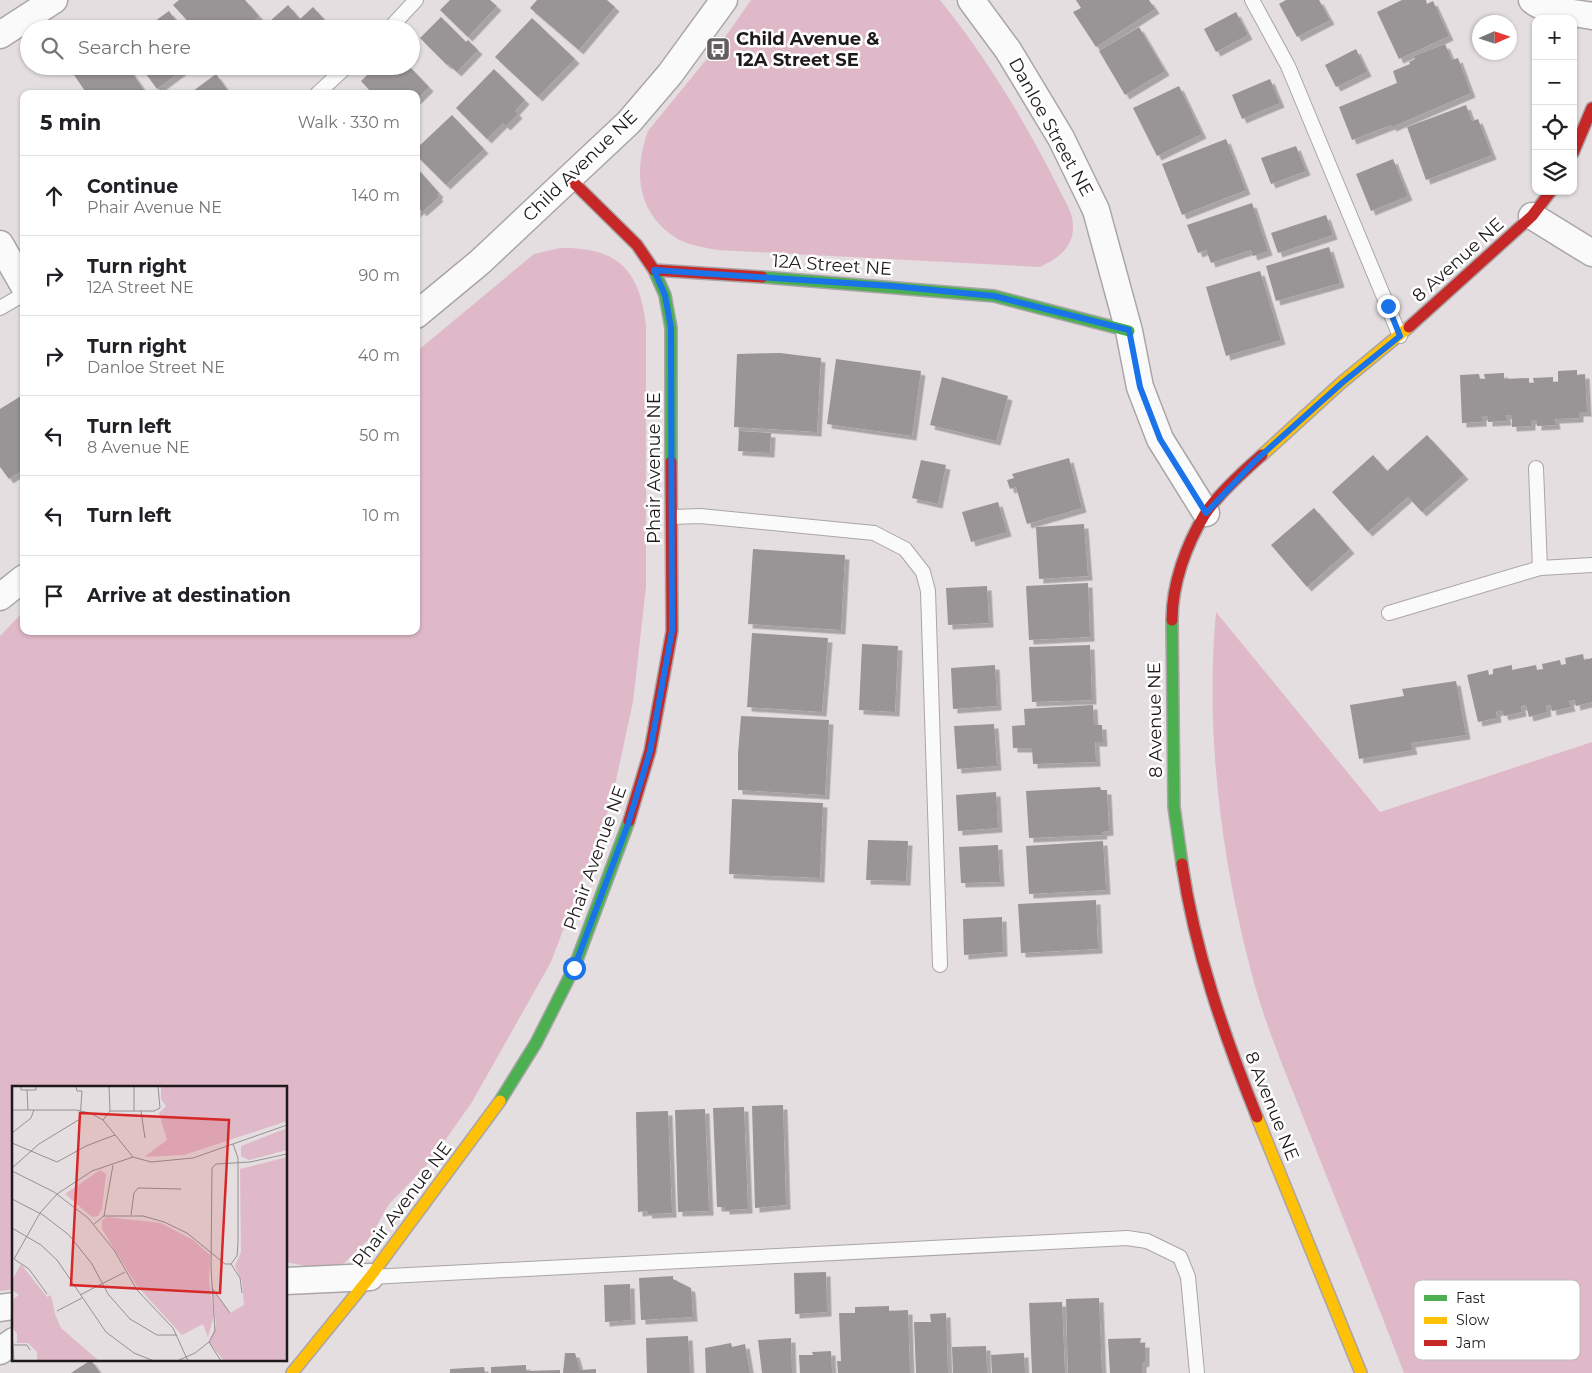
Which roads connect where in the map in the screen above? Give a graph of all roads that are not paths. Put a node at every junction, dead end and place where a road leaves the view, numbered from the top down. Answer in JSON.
{"nodes":[{"id":1,"x":54,"y":0,"type":"edge"},
{"id":2,"x":416,"y":0,"type":"edge"},
{"id":3,"x":724,"y":0,"type":"edge"},
{"id":4,"x":971,"y":0,"type":"edge"},
{"id":5,"x":1252,"y":0,"type":"edge"},
{"id":6,"x":1532,"y":0,"type":"edge"},
{"id":7,"x":1592,"y":16,"type":"edge"},
{"id":8,"x":23,"y":20,"type":"edge"},
{"id":9,"x":397,"y":20,"type":"edge"},
{"id":10,"x":20,"y":22,"type":"edge"},
{"id":11,"x":0,"y":35,"type":"edge"},
{"id":12,"x":337,"y":75,"type":"edge"},
{"id":13,"x":321,"y":90,"type":"edge"},
{"id":14,"x":1592,"y":108,"type":"edge"},
{"id":15,"x":1574,"y":150,"type":"edge"},
{"id":16,"x":569,"y":178,"type":"junction"},
{"id":17,"x":1548,"y":195,"type":"edge"},
{"id":18,"x":1532,"y":216,"type":"junction"},
{"id":19,"x":0,"y":244,"type":"edge"},
{"id":20,"x":1592,"y":253,"type":"edge"},
{"id":21,"x":654,"y":270,"type":"junction"},
{"id":22,"x":20,"y":279,"type":"edge"},
{"id":23,"x":20,"y":296,"type":"edge"},
{"id":24,"x":0,"y":308,"type":"edge"},
{"id":25,"x":420,"y":312,"type":"edge"},
{"id":26,"x":1129,"y":330,"type":"junction"},
{"id":27,"x":1400,"y":336,"type":"junction"},
{"id":28,"x":1536,"y":468,"type":"dead end"},
{"id":29,"x":1206,"y":513,"type":"junction"},
{"id":30,"x":673,"y":517,"type":"junction"},
{"id":31,"x":1592,"y":565,"type":"edge"},
{"id":32,"x":1540,"y":568,"type":"junction"},
{"id":33,"x":20,"y":581,"type":"edge"},
{"id":34,"x":0,"y":598,"type":"edge"},
{"id":35,"x":1388,"y":612,"type":"dead end"},
{"id":36,"x":940,"y":965,"type":"dead end"},
{"id":37,"x":370,"y":1277,"type":"junction"},
{"id":38,"x":288,"y":1281,"type":"edge"},
{"id":39,"x":12,"y":1342,"type":"edge"},
{"id":40,"x":0,"y":1351,"type":"edge"},
{"id":41,"x":292,"y":1373,"type":"edge"},
{"id":42,"x":1197,"y":1373,"type":"edge"},
{"id":43,"x":1361,"y":1373,"type":"edge"}],
"edges":[{"from":1,"to":8,"type":"street"},
{"from":2,"to":9,"type":"lane"},
{"from":3,"to":16,"type":"street","name":"Child Avenue NE"},
{"from":4,"to":26,"type":"street","name":"Danloe Street NE"},
{"from":5,"to":27,"type":"lane"},
{"from":6,"to":7,"type":"street"},
{"from":10,"to":11,"type":"street"},
{"from":12,"to":13,"type":"lane"},
{"from":14,"to":15,"type":"street"},
{"from":16,"to":21,"type":"street"},
{"from":16,"to":25,"type":"street","name":"Child Avenue NE"},
{"from":17,"to":18,"type":"street","name":"8 Avenue NE"},
{"from":18,"to":20,"type":"street"},
{"from":18,"to":27,"type":"street","name":"8 Avenue NE"},
{"from":19,"to":22,"type":"street"},
{"from":21,"to":26,"type":"street","name":"12A Street NE"},
{"from":21,"to":30,"type":"street","name":"Phair Avenue NE"},
{"from":23,"to":24,"type":"lane"},
{"from":26,"to":29,"type":"street","name":"Danloe Street NE"},
{"from":27,"to":29,"type":"street","name":"8 Avenue NE"},
{"from":28,"to":32,"type":"lane"},
{"from":29,"to":43,"type":"street","name":"8 Avenue NE"},
{"from":30,"to":36,"type":"lane"},
{"from":30,"to":37,"type":"street","name":"Phair Avenue NE"},
{"from":31,"to":32,"type":"lane"},
{"from":32,"to":35,"type":"lane"},
{"from":33,"to":34,"type":"street"},
{"from":37,"to":38,"type":"street"},
{"from":37,"to":41,"type":"street","name":"Phair Avenue NE"},
{"from":37,"to":42,"type":"lane"},
{"from":39,"to":40,"type":"street"}]}
